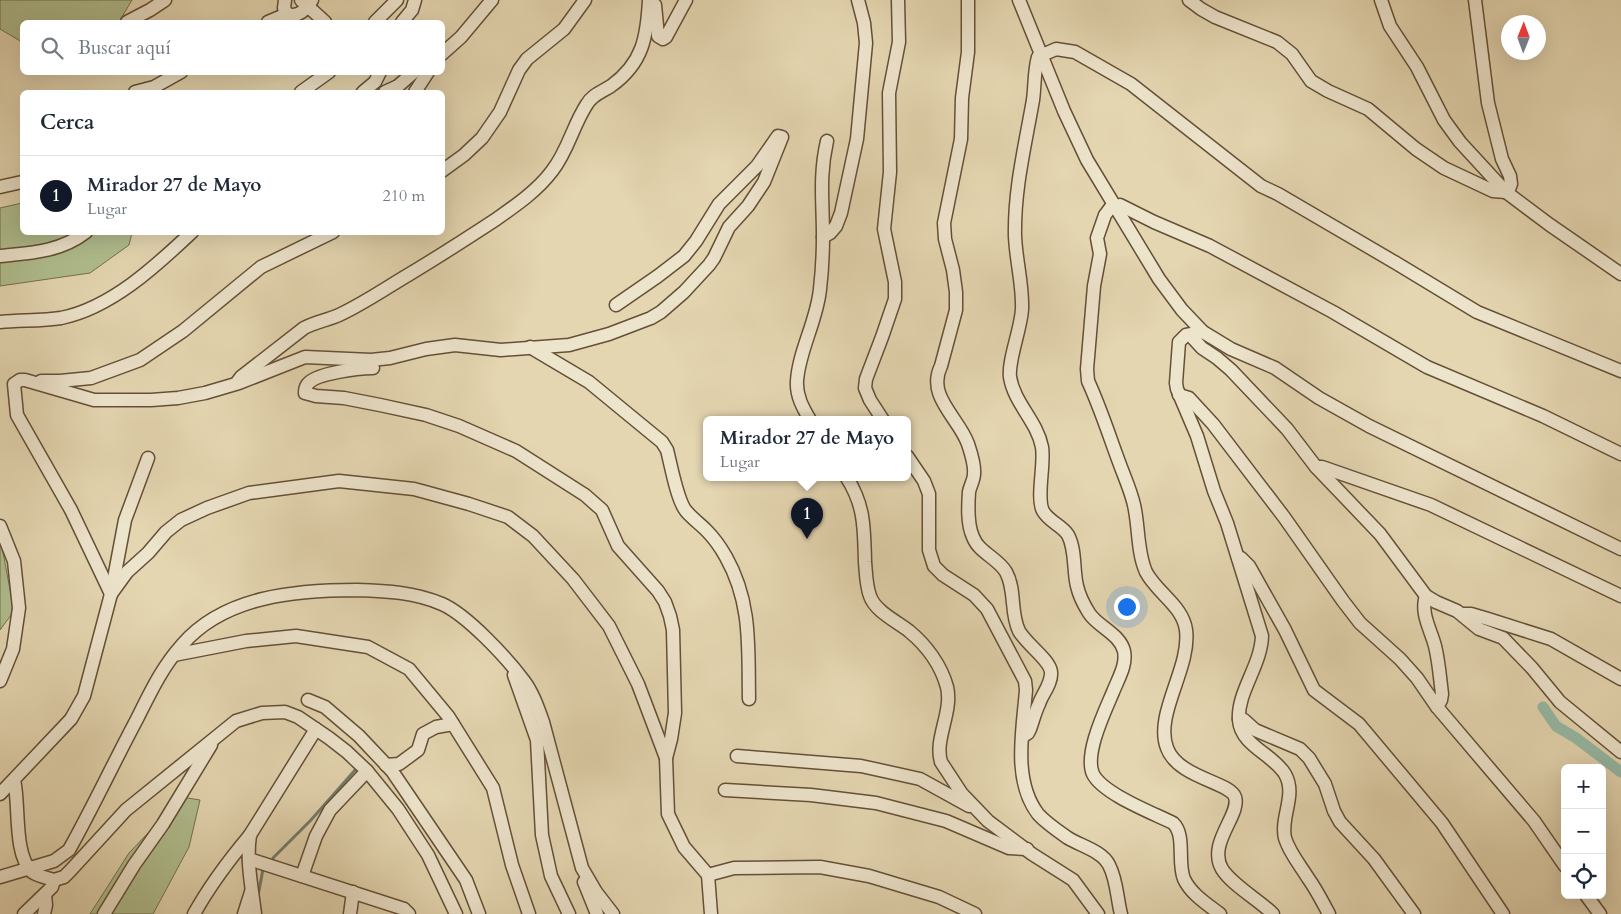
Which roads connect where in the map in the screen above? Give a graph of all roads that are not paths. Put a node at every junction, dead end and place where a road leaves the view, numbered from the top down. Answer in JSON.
{"nodes":[{"id":1,"x":165,"y":0,"type":"edge"},
{"id":2,"x":285,"y":0,"type":"edge"},
{"id":3,"x":414,"y":0,"type":"edge"},
{"id":4,"x":492,"y":0,"type":"edge"},
{"id":5,"x":585,"y":0,"type":"edge"},
{"id":6,"x":649,"y":0,"type":"edge"},
{"id":7,"x":654,"y":0,"type":"edge"},
{"id":8,"x":686,"y":0,"type":"edge"},
{"id":9,"x":858,"y":0,"type":"edge"},
{"id":10,"x":898,"y":0,"type":"edge"},
{"id":11,"x":968,"y":0,"type":"edge"},
{"id":12,"x":1018,"y":0,"type":"edge"},
{"id":13,"x":1189,"y":0,"type":"edge"},
{"id":14,"x":1381,"y":0,"type":"edge"},
{"id":15,"x":1475,"y":0,"type":"edge"},
{"id":16,"x":395,"y":1,"type":"edge"},
{"id":17,"x":307,"y":2,"type":"edge"},
{"id":18,"x":287,"y":14,"type":"junction"},
{"id":19,"x":131,"y":20,"type":"edge"},
{"id":20,"x":273,"y":20,"type":"edge"},
{"id":21,"x":323,"y":20,"type":"edge"},
{"id":22,"x":377,"y":20,"type":"edge"},
{"id":23,"x":395,"y":20,"type":"edge"},
{"id":24,"x":404,"y":20,"type":"edge"},
{"id":25,"x":445,"y":51,"type":"edge"},
{"id":26,"x":1040,"y":55,"type":"junction"},
{"id":27,"x":176,"y":75,"type":"edge"},
{"id":28,"x":325,"y":75,"type":"edge"},
{"id":29,"x":378,"y":75,"type":"edge"},
{"id":30,"x":411,"y":75,"type":"edge"},
{"id":31,"x":426,"y":75,"type":"edge"},
{"id":32,"x":143,"y":90,"type":"edge"},
{"id":33,"x":304,"y":90,"type":"edge"},
{"id":34,"x":365,"y":90,"type":"edge"},
{"id":35,"x":389,"y":90,"type":"edge"},
{"id":36,"x":416,"y":90,"type":"edge"},
{"id":37,"x":827,"y":141,"type":"dead end"},
{"id":38,"x":445,"y":169,"type":"edge"},
{"id":39,"x":20,"y":182,"type":"edge"},
{"id":40,"x":0,"y":187,"type":"edge"},
{"id":41,"x":1506,"y":192,"type":"junction"},
{"id":42,"x":1115,"y":205,"type":"junction"},
{"id":43,"x":81,"y":235,"type":"edge"},
{"id":44,"x":189,"y":235,"type":"edge"},
{"id":45,"x":327,"y":235,"type":"edge"},
{"id":46,"x":823,"y":237,"type":"junction"},
{"id":47,"x":0,"y":256,"type":"edge"},
{"id":48,"x":1621,"y":274,"type":"edge"},
{"id":49,"x":616,"y":305,"type":"dead end"},
{"id":50,"x":0,"y":322,"type":"edge"},
{"id":51,"x":1203,"y":332,"type":"junction"},
{"id":52,"x":1190,"y":335,"type":"junction"},
{"id":53,"x":470,"y":346,"type":"junction"},
{"id":54,"x":530,"y":347,"type":"junction"},
{"id":55,"x":1621,"y":371,"type":"edge"},
{"id":56,"x":25,"y":380,"type":"junction"},
{"id":57,"x":239,"y":383,"type":"junction"},
{"id":58,"x":1179,"y":394,"type":"junction"},
{"id":59,"x":808,"y":416,"type":"edge"},
{"id":60,"x":880,"y":416,"type":"edge"},
{"id":61,"x":1621,"y":454,"type":"edge"},
{"id":62,"x":148,"y":458,"type":"dead end"},
{"id":63,"x":911,"y":462,"type":"edge"},
{"id":64,"x":1316,"y":467,"type":"junction"},
{"id":65,"x":849,"y":481,"type":"edge"},
{"id":66,"x":0,"y":526,"type":"edge"},
{"id":67,"x":1621,"y":549,"type":"edge"},
{"id":68,"x":1238,"y":558,"type":"junction"},
{"id":69,"x":111,"y":594,"type":"junction"},
{"id":70,"x":1426,"y":596,"type":"junction"},
{"id":71,"x":1621,"y":596,"type":"edge"},
{"id":72,"x":1464,"y":614,"type":"junction"},
{"id":73,"x":174,"y":655,"type":"junction"},
{"id":74,"x":511,"y":666,"type":"junction"},
{"id":75,"x":1621,"y":679,"type":"edge"},
{"id":76,"x":0,"y":681,"type":"edge"},
{"id":77,"x":749,"y":699,"type":"dead end"},
{"id":78,"x":308,"y":700,"type":"dead end"},
{"id":79,"x":1437,"y":707,"type":"junction"},
{"id":80,"x":1239,"y":720,"type":"junction"},
{"id":81,"x":453,"y":724,"type":"junction"},
{"id":82,"x":316,"y":729,"type":"junction"},
{"id":83,"x":217,"y":736,"type":"junction"},
{"id":84,"x":1023,"y":736,"type":"junction"},
{"id":85,"x":1621,"y":752,"type":"edge"},
{"id":86,"x":737,"y":756,"type":"dead end"},
{"id":87,"x":666,"y":758,"type":"junction"},
{"id":88,"x":386,"y":765,"type":"junction"},
{"id":89,"x":367,"y":771,"type":"junction"},
{"id":90,"x":14,"y":780,"type":"junction"},
{"id":91,"x":725,"y":790,"type":"dead end"},
{"id":92,"x":0,"y":794,"type":"edge"},
{"id":93,"x":978,"y":810,"type":"junction"},
{"id":94,"x":250,"y":834,"type":"junction"},
{"id":95,"x":1027,"y":850,"type":"junction"},
{"id":96,"x":248,"y":859,"type":"junction"},
{"id":97,"x":1561,"y":860,"type":"edge"},
{"id":98,"x":582,"y":868,"type":"junction"},
{"id":99,"x":30,"y":870,"type":"junction"},
{"id":100,"x":708,"y":875,"type":"junction"},
{"id":101,"x":302,"y":876,"type":"junction"},
{"id":102,"x":0,"y":877,"type":"edge"},
{"id":103,"x":54,"y":880,"type":"junction"},
{"id":104,"x":252,"y":887,"type":"junction"},
{"id":105,"x":353,"y":892,"type":"junction"},
{"id":106,"x":44,"y":894,"type":"junction"},
{"id":107,"x":1589,"y":899,"type":"edge"},
{"id":108,"x":397,"y":910,"type":"edge"},
{"id":109,"x":24,"y":914,"type":"edge"},
{"id":110,"x":44,"y":914,"type":"edge"},
{"id":111,"x":104,"y":914,"type":"edge"},
{"id":112,"x":194,"y":914,"type":"edge"},
{"id":113,"x":244,"y":914,"type":"edge"},
{"id":114,"x":255,"y":914,"type":"edge"},
{"id":115,"x":350,"y":914,"type":"edge"},
{"id":116,"x":409,"y":914,"type":"edge"},
{"id":117,"x":456,"y":914,"type":"edge"},
{"id":118,"x":479,"y":914,"type":"edge"},
{"id":119,"x":529,"y":914,"type":"edge"},
{"id":120,"x":569,"y":914,"type":"edge"},
{"id":121,"x":597,"y":914,"type":"edge"},
{"id":122,"x":613,"y":914,"type":"edge"},
{"id":123,"x":711,"y":914,"type":"edge"},
{"id":124,"x":975,"y":914,"type":"edge"},
{"id":125,"x":1098,"y":914,"type":"edge"},
{"id":126,"x":1121,"y":914,"type":"edge"},
{"id":127,"x":1220,"y":914,"type":"edge"},
{"id":128,"x":1273,"y":914,"type":"edge"},
{"id":129,"x":1329,"y":914,"type":"edge"},
{"id":130,"x":1414,"y":914,"type":"edge"},
{"id":131,"x":1503,"y":914,"type":"edge"},
{"id":132,"x":1600,"y":914,"type":"edge"}],
"edges":[{"from":1,"to":19,"type":"street"},
{"from":2,"to":18,"type":"street"},
{"from":3,"to":24,"type":"street"},
{"from":4,"to":25,"type":"street"},
{"from":5,"to":38,"type":"street"},
{"from":6,"to":57,"type":"street"},
{"from":7,"to":8,"type":"street"},
{"from":9,"to":46,"type":"street"},
{"from":10,"to":60,"type":"street"},
{"from":11,"to":84,"type":"street"},
{"from":12,"to":26,"type":"street"},
{"from":13,"to":41,"type":"street"},
{"from":14,"to":41,"type":"street"},
{"from":15,"to":41,"type":"street"},
{"from":16,"to":22,"type":"street"},
{"from":16,"to":23,"type":"street"},
{"from":17,"to":18,"type":"street"},
{"from":17,"to":21,"type":"street"},
{"from":18,"to":20,"type":"street"},
{"from":26,"to":42,"type":"street"},
{"from":26,"to":55,"type":"street"},
{"from":26,"to":127,"type":"street"},
{"from":27,"to":32,"type":"street"},
{"from":28,"to":33,"type":"street"},
{"from":29,"to":34,"type":"street"},
{"from":30,"to":35,"type":"street"},
{"from":31,"to":36,"type":"street"},
{"from":37,"to":46,"type":"street"},
{"from":39,"to":40,"type":"street"},
{"from":41,"to":48,"type":"street"},
{"from":42,"to":51,"type":"street"},
{"from":42,"to":61,"type":"street"},
{"from":42,"to":128,"type":"street"},
{"from":43,"to":47,"type":"street"},
{"from":44,"to":50,"type":"street"},
{"from":45,"to":56,"type":"street"},
{"from":46,"to":59,"type":"street"},
{"from":49,"to":54,"type":"street"},
{"from":51,"to":52,"type":"street"},
{"from":51,"to":67,"type":"street"},
{"from":52,"to":58,"type":"street"},
{"from":52,"to":64,"type":"street"},
{"from":53,"to":54,"type":"street"},
{"from":53,"to":57,"type":"street"},
{"from":53,"to":87,"type":"street"},
{"from":54,"to":77,"type":"street"},
{"from":56,"to":57,"type":"street"},
{"from":56,"to":69,"type":"street"},
{"from":58,"to":68,"type":"street"},
{"from":58,"to":79,"type":"street"},
{"from":62,"to":69,"type":"street"},
{"from":63,"to":84,"type":"street"},
{"from":64,"to":70,"type":"street"},
{"from":64,"to":71,"type":"street"},
{"from":65,"to":93,"type":"street"},
{"from":66,"to":76,"type":"street"},
{"from":68,"to":80,"type":"street"},
{"from":68,"to":131,"type":"street"},
{"from":69,"to":87,"type":"street"},
{"from":69,"to":90,"type":"street"},
{"from":70,"to":72,"type":"street"},
{"from":70,"to":79,"type":"street"},
{"from":72,"to":75,"type":"street"},
{"from":72,"to":85,"type":"street"},
{"from":73,"to":74,"type":"street"},
{"from":73,"to":81,"type":"street"},
{"from":73,"to":99,"type":"street"},
{"from":74,"to":98,"type":"street"},
{"from":74,"to":120,"type":"street"},
{"from":78,"to":88,"type":"street"},
{"from":79,"to":97,"type":"street"},
{"from":80,"to":129,"type":"street"},
{"from":80,"to":130,"type":"street"},
{"from":81,"to":88,"type":"street"},
{"from":81,"to":119,"type":"street"},
{"from":82,"to":83,"type":"street"},
{"from":82,"to":89,"type":"street"},
{"from":82,"to":94,"type":"street"},
{"from":83,"to":103,"type":"street"},
{"from":83,"to":111,"type":"street"},
{"from":84,"to":126,"type":"street"},
{"from":86,"to":93,"type":"street"},
{"from":87,"to":100,"type":"street"},
{"from":88,"to":118,"type":"street"},
{"from":89,"to":101,"type":"street"},
{"from":89,"to":117,"type":"street"},
{"from":90,"to":92,"type":"street"},
{"from":90,"to":99,"type":"street"},
{"from":91,"to":95,"type":"street"},
{"from":93,"to":95,"type":"street"},
{"from":94,"to":96,"type":"street"},
{"from":94,"to":112,"type":"street"},
{"from":95,"to":125,"type":"street"},
{"from":96,"to":101,"type":"street"},
{"from":96,"to":104,"type":"street"},
{"from":98,"to":121,"type":"street"},
{"from":98,"to":122,"type":"street"},
{"from":99,"to":102,"type":"street"},
{"from":99,"to":103,"type":"street"},
{"from":100,"to":123,"type":"street"},
{"from":100,"to":124,"type":"street"},
{"from":101,"to":105,"type":"street"},
{"from":103,"to":106,"type":"street"},
{"from":104,"to":113,"type":"street"},
{"from":104,"to":114,"type":"street"},
{"from":105,"to":108,"type":"street"},
{"from":105,"to":115,"type":"street"},
{"from":106,"to":109,"type":"street"},
{"from":106,"to":110,"type":"street"},
{"from":107,"to":132,"type":"street"},
{"from":108,"to":116,"type":"street"}]}
